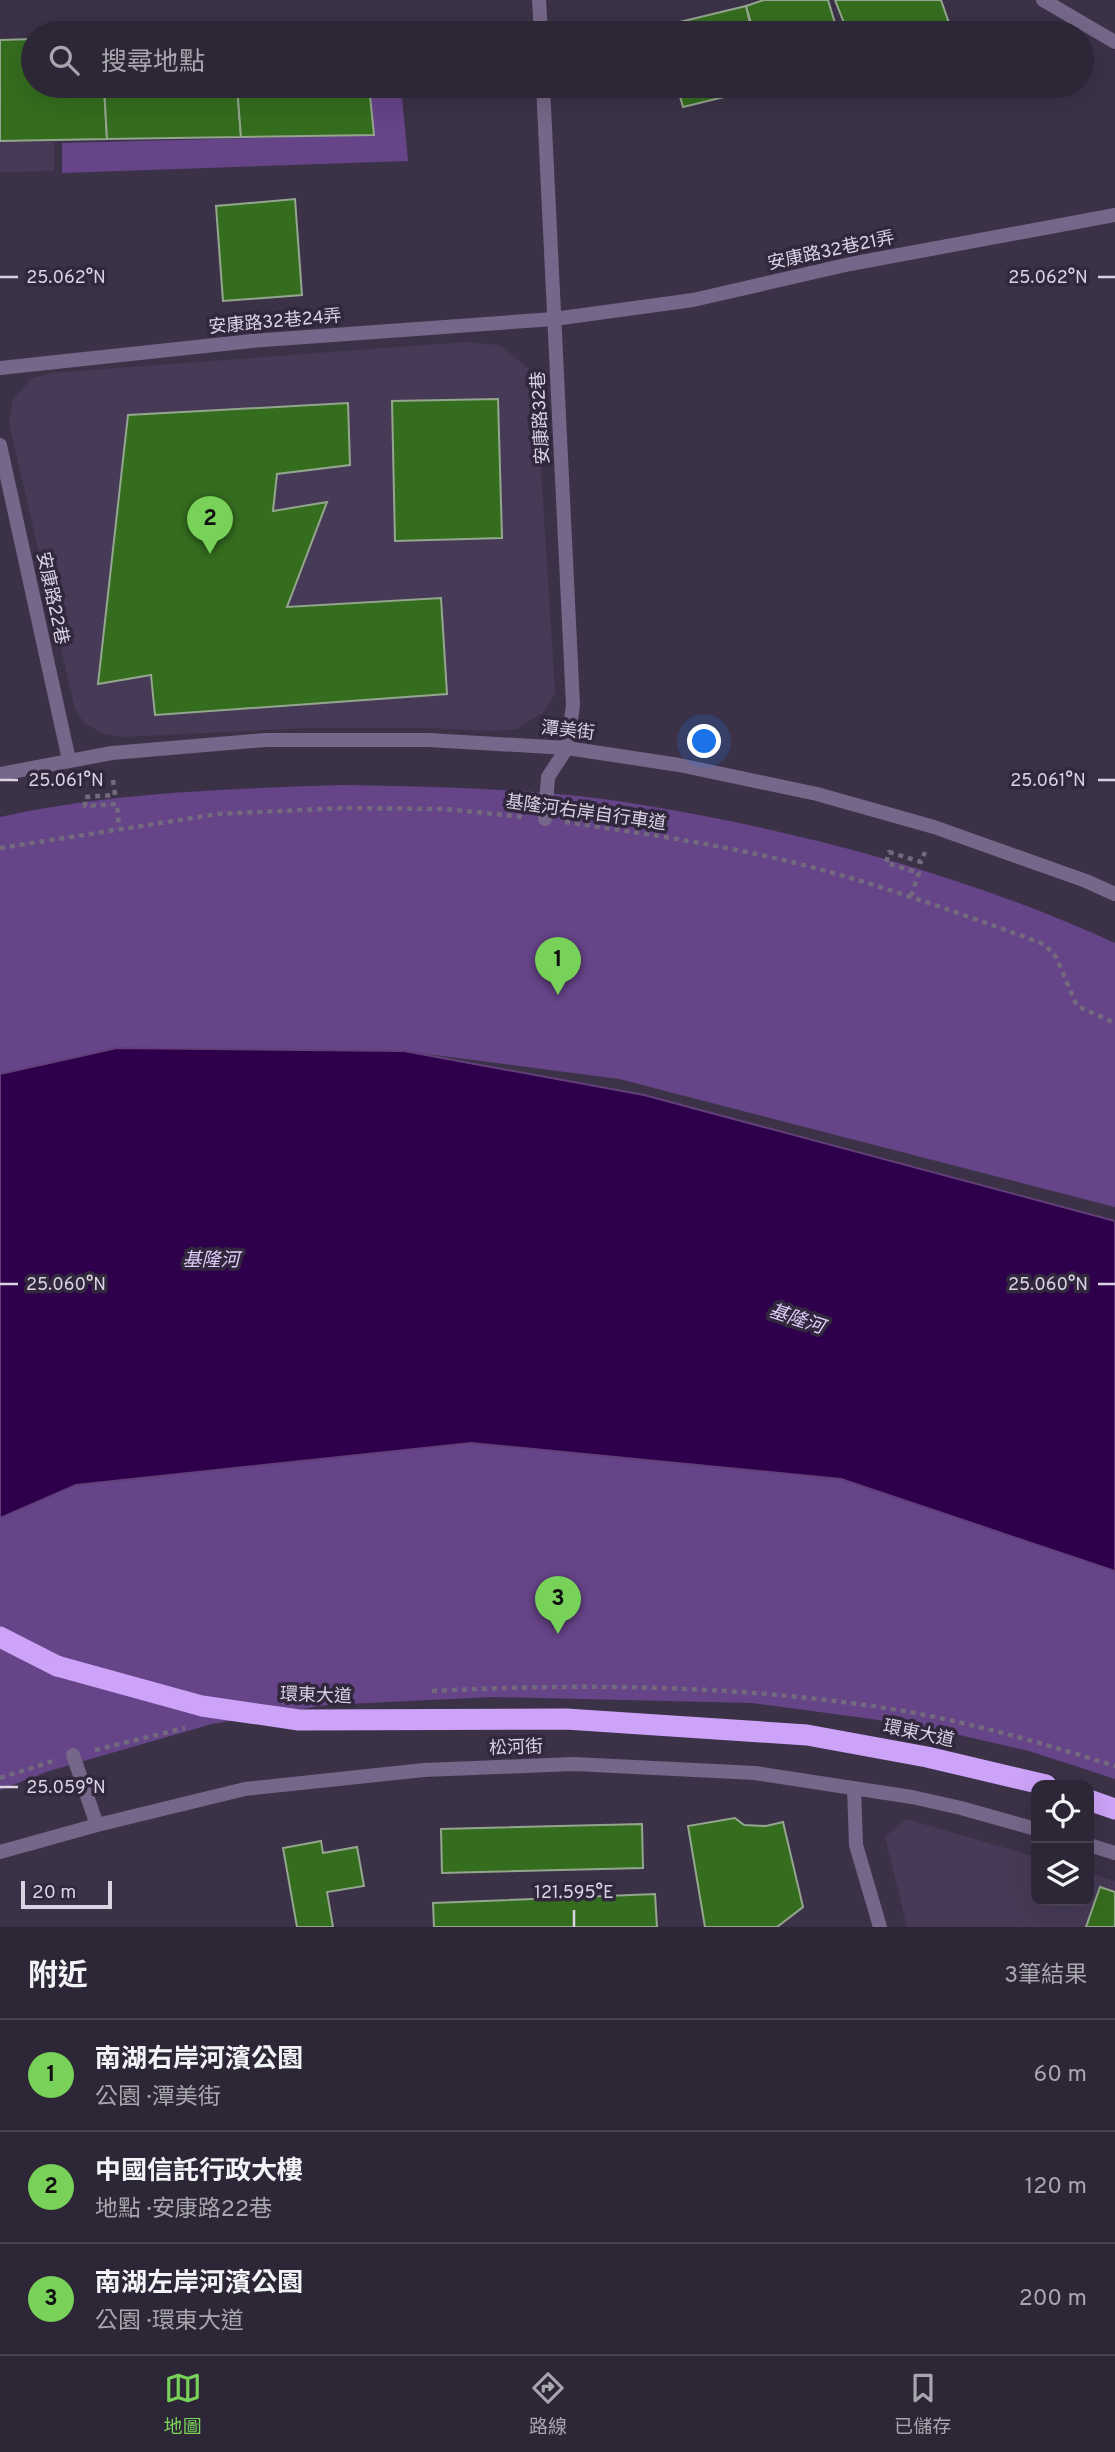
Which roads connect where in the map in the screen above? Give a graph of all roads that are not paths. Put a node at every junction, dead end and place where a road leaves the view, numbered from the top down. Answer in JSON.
{"nodes":[{"id":1,"x":539,"y":0,"type":"edge"},
{"id":2,"x":1043,"y":0,"type":"edge"},
{"id":3,"x":540,"y":21,"type":"edge"},
{"id":4,"x":1079,"y":21,"type":"edge"},
{"id":5,"x":1094,"y":30,"type":"edge"},
{"id":6,"x":1115,"y":42,"type":"edge"},
{"id":7,"x":544,"y":98,"type":"edge"},
{"id":8,"x":1115,"y":215,"type":"edge"},
{"id":9,"x":554,"y":319,"type":"junction"},
{"id":10,"x":0,"y":368,"type":"edge"},
{"id":11,"x":0,"y":445,"type":"edge"},
{"id":12,"x":567,"y":748,"type":"junction"},
{"id":13,"x":69,"y":760,"type":"junction"},
{"id":14,"x":0,"y":774,"type":"edge"},
{"id":15,"x":545,"y":818,"type":"road end"},
{"id":16,"x":1115,"y":894,"type":"edge"},
{"id":17,"x":0,"y":1638,"type":"edge"},
{"id":18,"x":73,"y":1755,"type":"dead end"},
{"id":19,"x":1031,"y":1782,"type":"edge"},
{"id":20,"x":854,"y":1788,"type":"junction"},
{"id":21,"x":1094,"y":1801,"type":"edge"},
{"id":22,"x":1115,"y":1808,"type":"edge"},
{"id":23,"x":97,"y":1825,"type":"junction"},
{"id":24,"x":1031,"y":1828,"type":"edge"},
{"id":25,"x":1094,"y":1847,"type":"edge"},
{"id":26,"x":0,"y":1852,"type":"edge"},
{"id":27,"x":1115,"y":1853,"type":"edge"},
{"id":28,"x":880,"y":1927,"type":"edge"}],
"edges":[{"from":1,"to":3,"type":"street"},
{"from":2,"to":4,"type":"street"},
{"from":5,"to":6,"type":"street"},
{"from":7,"to":9,"type":"street","name":"安康路32巷"},
{"from":8,"to":9,"type":"street","name":"安康路32巷21弄"},
{"from":9,"to":10,"type":"street","name":"安康路32巷24弄"},
{"from":9,"to":12,"type":"street","name":"安康路32巷"},
{"from":11,"to":13,"type":"street","name":"安康路22巷"},
{"from":12,"to":13,"type":"street","name":"潭美街"},
{"from":12,"to":15,"type":"street"},
{"from":12,"to":16,"type":"street","name":"潭美街"},
{"from":13,"to":14,"type":"street","name":"潭美街"},
{"from":17,"to":19,"type":"highway","name":"環東大道","bridge":true},
{"from":18,"to":23,"type":"street"},
{"from":20,"to":23,"type":"street","name":"松河街"},
{"from":20,"to":24,"type":"street","name":"松河街"},
{"from":20,"to":28,"type":"street"},
{"from":21,"to":22,"type":"highway"},
{"from":23,"to":26,"type":"street","name":"松河街"},
{"from":25,"to":27,"type":"street"}]}
